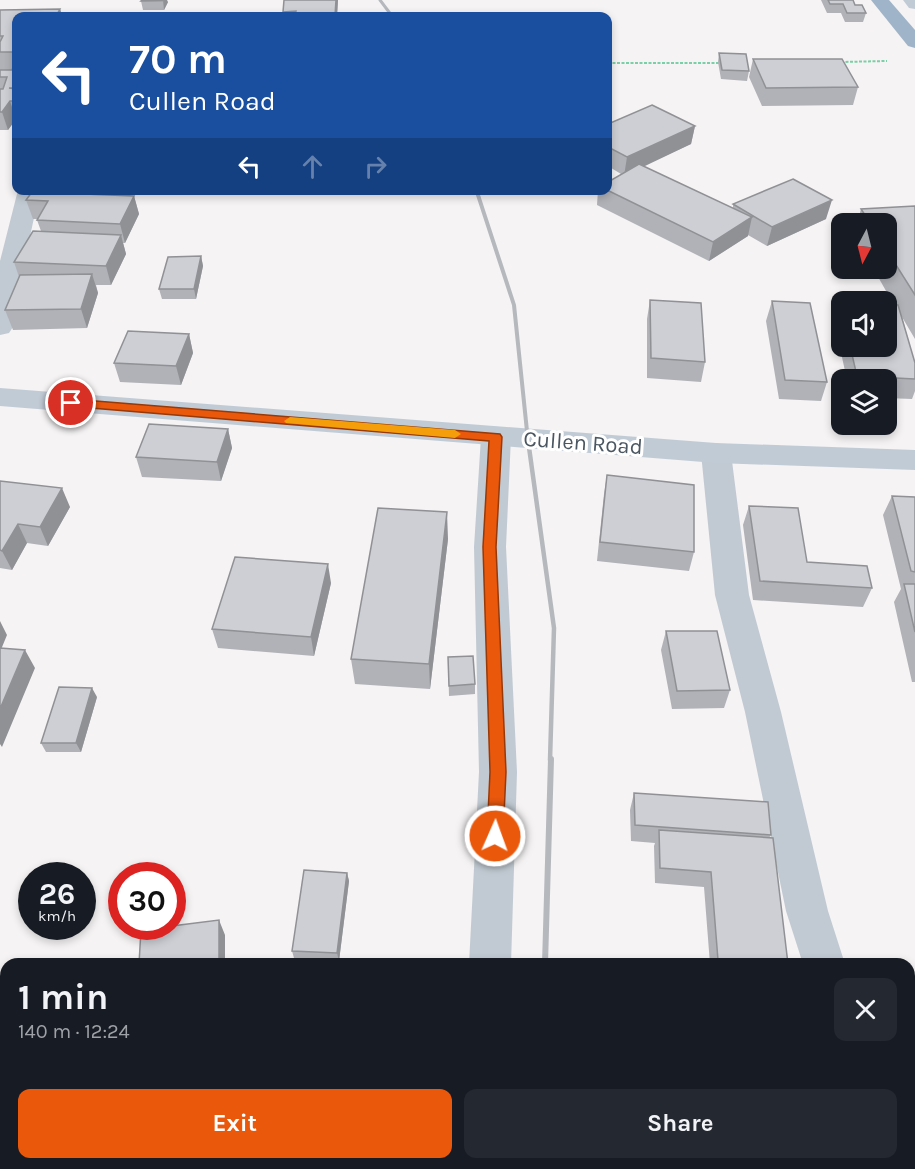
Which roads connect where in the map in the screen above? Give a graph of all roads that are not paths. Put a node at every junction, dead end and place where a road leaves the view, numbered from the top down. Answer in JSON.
{"nodes":[{"id":1,"x":880,"y":0,"type":"edge"},
{"id":2,"x":912,"y":0,"type":"edge"},
{"id":3,"x":915,"y":4,"type":"edge"},
{"id":4,"x":915,"y":42,"type":"edge"},
{"id":5,"x":28,"y":195,"type":"edge"},
{"id":6,"x":0,"y":327,"type":"edge"},
{"id":7,"x":0,"y":397,"type":"edge"},
{"id":8,"x":496,"y":437,"type":"junction"},
{"id":9,"x":716,"y":453,"type":"junction"},
{"id":10,"x":915,"y":460,"type":"edge"},
{"id":11,"x":490,"y":958,"type":"edge"},
{"id":12,"x":822,"y":958,"type":"edge"}],
"edges":[{"from":1,"to":4,"type":"highway"},
{"from":2,"to":3,"type":"main road"},
{"from":5,"to":6,"type":"street"},
{"from":7,"to":8,"type":"main road","name":"Cullen Road"},
{"from":8,"to":9,"type":"main road","name":"Cullen Road"},
{"from":8,"to":11,"type":"street"},
{"from":9,"to":10,"type":"main road","name":"Cullen Road"},
{"from":9,"to":12,"type":"street"}]}
